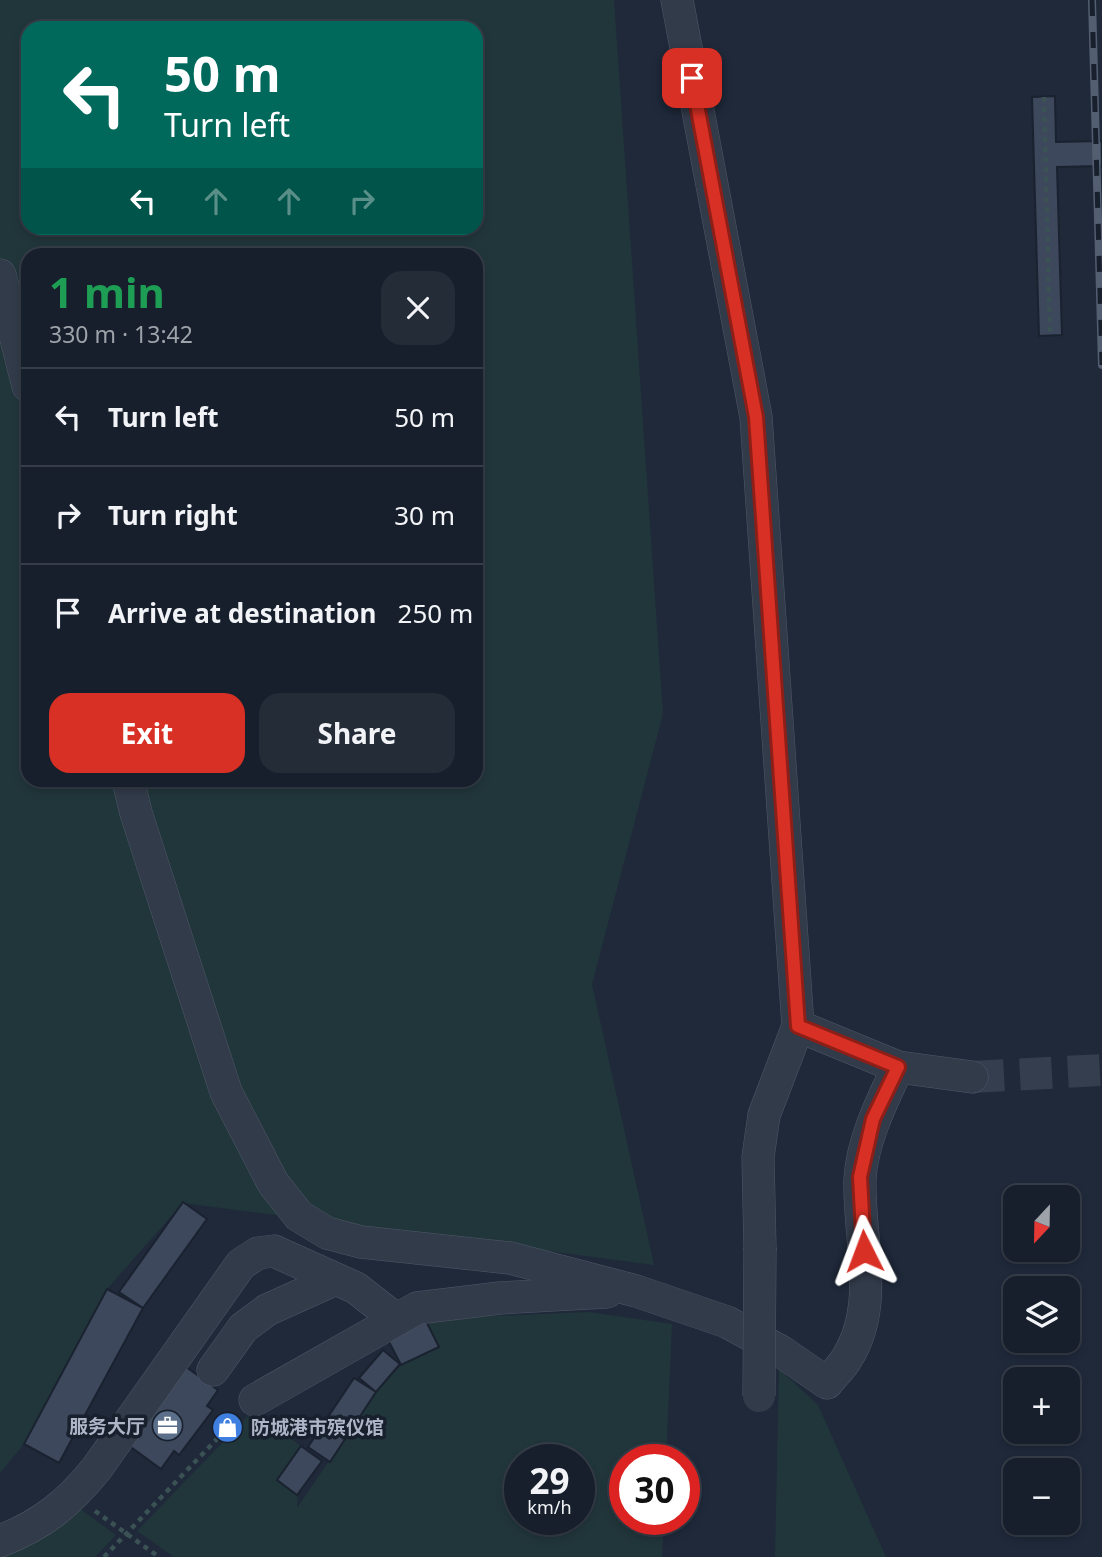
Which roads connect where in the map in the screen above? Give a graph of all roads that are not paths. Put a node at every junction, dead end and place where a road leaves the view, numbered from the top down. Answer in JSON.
{"nodes":[{"id":1,"x":677,"y":0,"type":"edge"},
{"id":2,"x":0,"y":275,"type":"edge"},
{"id":3,"x":21,"y":358,"type":"edge"},
{"id":4,"x":130,"y":787,"type":"edge"},
{"id":5,"x":798,"y":1026,"type":"junction"},
{"id":6,"x":898,"y":1067,"type":"junction"},
{"id":7,"x":972,"y":1077,"type":"tunnel mouth"},
{"id":8,"x":327,"y":1283,"type":"dead end"},
{"id":9,"x":636,"y":1291,"type":"junction"},
{"id":10,"x":397,"y":1320,"type":"junction"},
{"id":11,"x":213,"y":1370,"type":"dead end"},
{"id":12,"x":759,"y":1396,"type":"dead end"},
{"id":13,"x":255,"y":1400,"type":"road end"},
{"id":14,"x":0,"y":1541,"type":"edge"}],
"edges":[{"from":1,"to":5,"type":"street"},
{"from":2,"to":3,"type":"street"},
{"from":4,"to":9,"type":"street"},
{"from":5,"to":6,"type":"street"},
{"from":5,"to":12,"type":"street","bridge":true},
{"from":6,"to":7,"type":"street"},
{"from":6,"to":9,"type":"street"},
{"from":8,"to":11,"type":"street"},
{"from":9,"to":10,"type":"street"},
{"from":10,"to":13,"type":"street"},
{"from":10,"to":14,"type":"street"}]}
